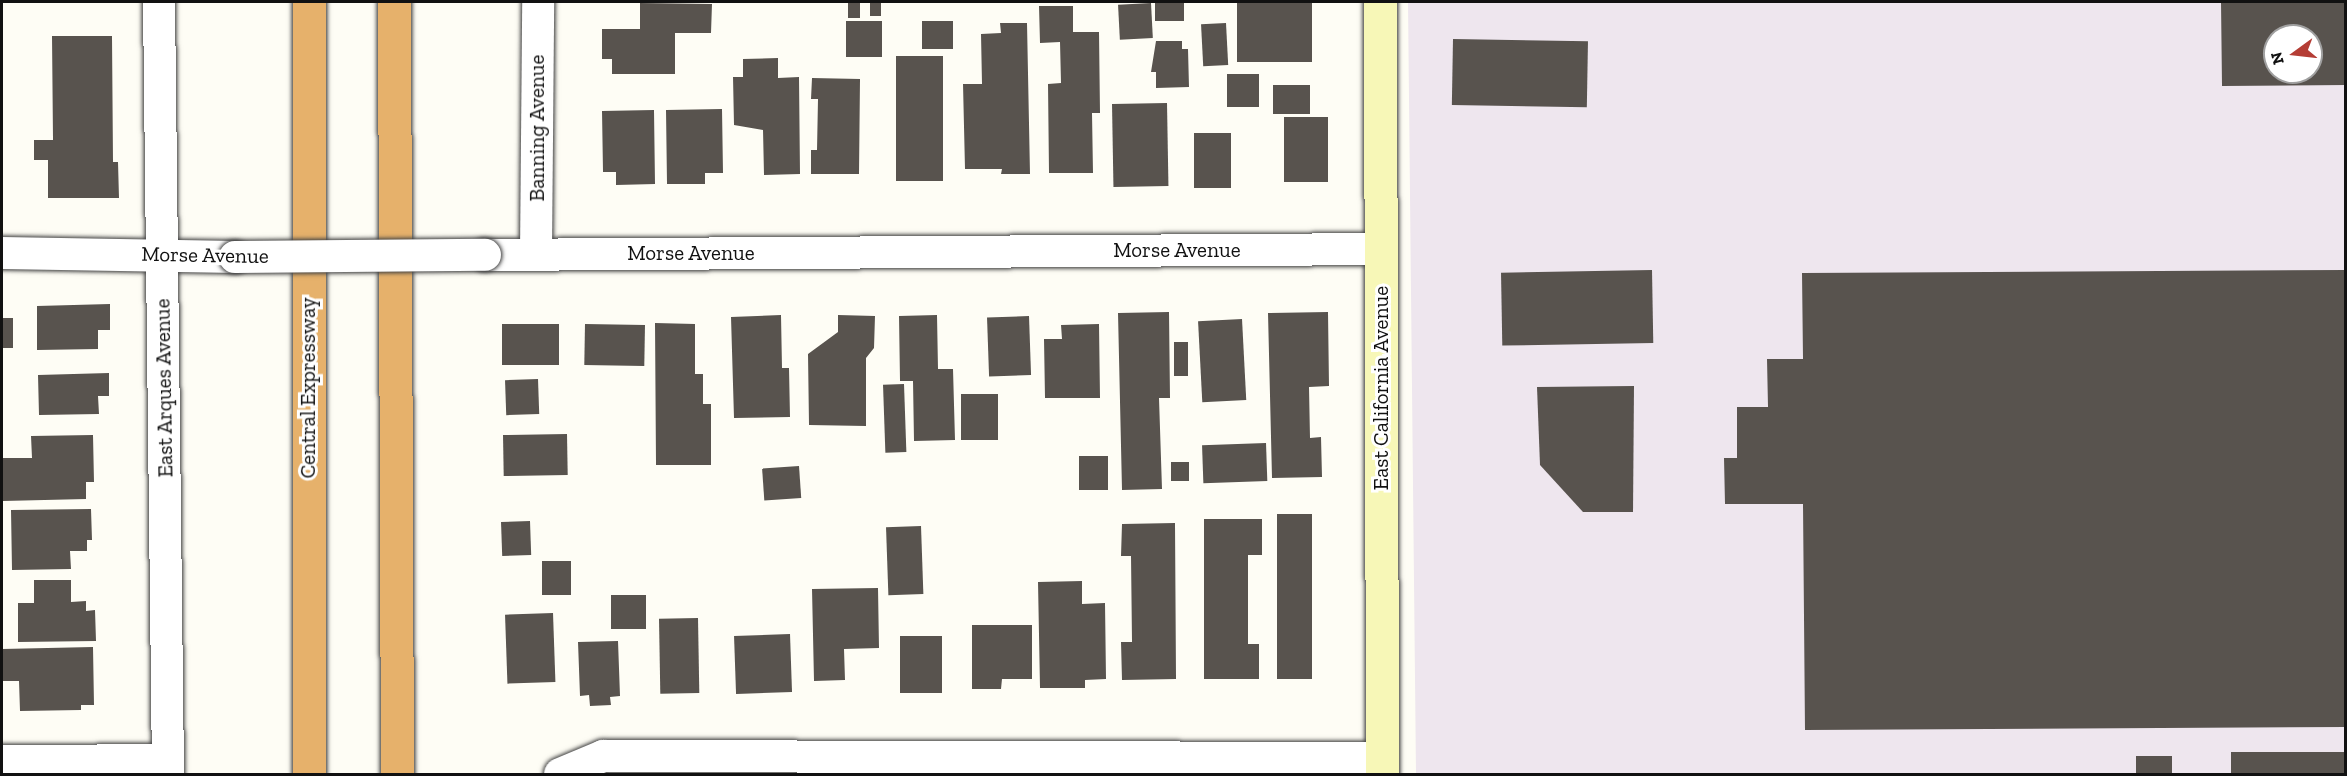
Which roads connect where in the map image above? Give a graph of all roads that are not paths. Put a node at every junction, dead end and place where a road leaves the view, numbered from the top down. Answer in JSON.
{"nodes":[{"id":1,"x":159,"y":2,"type":"edge"},
{"id":2,"x":300,"y":2,"type":"edge"},
{"id":3,"x":309,"y":2,"type":"edge"},
{"id":4,"x":394,"y":2,"type":"edge"},
{"id":5,"x":538,"y":2,"type":"edge"},
{"id":6,"x":1380,"y":2,"type":"edge"},
{"id":7,"x":307,"y":84,"type":"junction"},
{"id":8,"x":1381,"y":249,"type":"junction"},
{"id":9,"x":2,"y":253,"type":"edge"},
{"id":10,"x":537,"y":254,"type":"junction"},
{"id":11,"x":163,"y":255,"type":"junction"},
{"id":12,"x":2,"y":761,"type":"edge"},
{"id":13,"x":1382,"y":766,"type":"edge"},
{"id":14,"x":168,"y":767,"type":"edge"},
{"id":15,"x":560,"y":773,"type":"edge"},
{"id":16,"x":309,"y":774,"type":"edge"},
{"id":17,"x":397,"y":774,"type":"edge"}],
"edges":[{"from":1,"to":11,"type":"street","name":"East Arques Avenue"},
{"from":2,"to":7,"type":"highway"},
{"from":3,"to":7,"type":"highway","name":"Central Expressway"},
{"from":4,"to":17,"type":"highway"},
{"from":5,"to":10,"type":"street","name":"Banning Avenue"},
{"from":6,"to":8,"type":"street","name":"East California Avenue"},
{"from":7,"to":16,"type":"highway","name":"Central Expressway"},
{"from":8,"to":10,"type":"street","name":"Morse Avenue"},
{"from":8,"to":13,"type":"street","name":"East California Avenue"},
{"from":9,"to":11,"type":"street","name":"Morse Avenue"},
{"from":10,"to":11,"type":"street","name":"Morse Avenue","bridge":true},
{"from":11,"to":14,"type":"street","name":"East Arques Avenue"},
{"from":12,"to":14,"type":"street"},
{"from":13,"to":15,"type":"street"}]}
